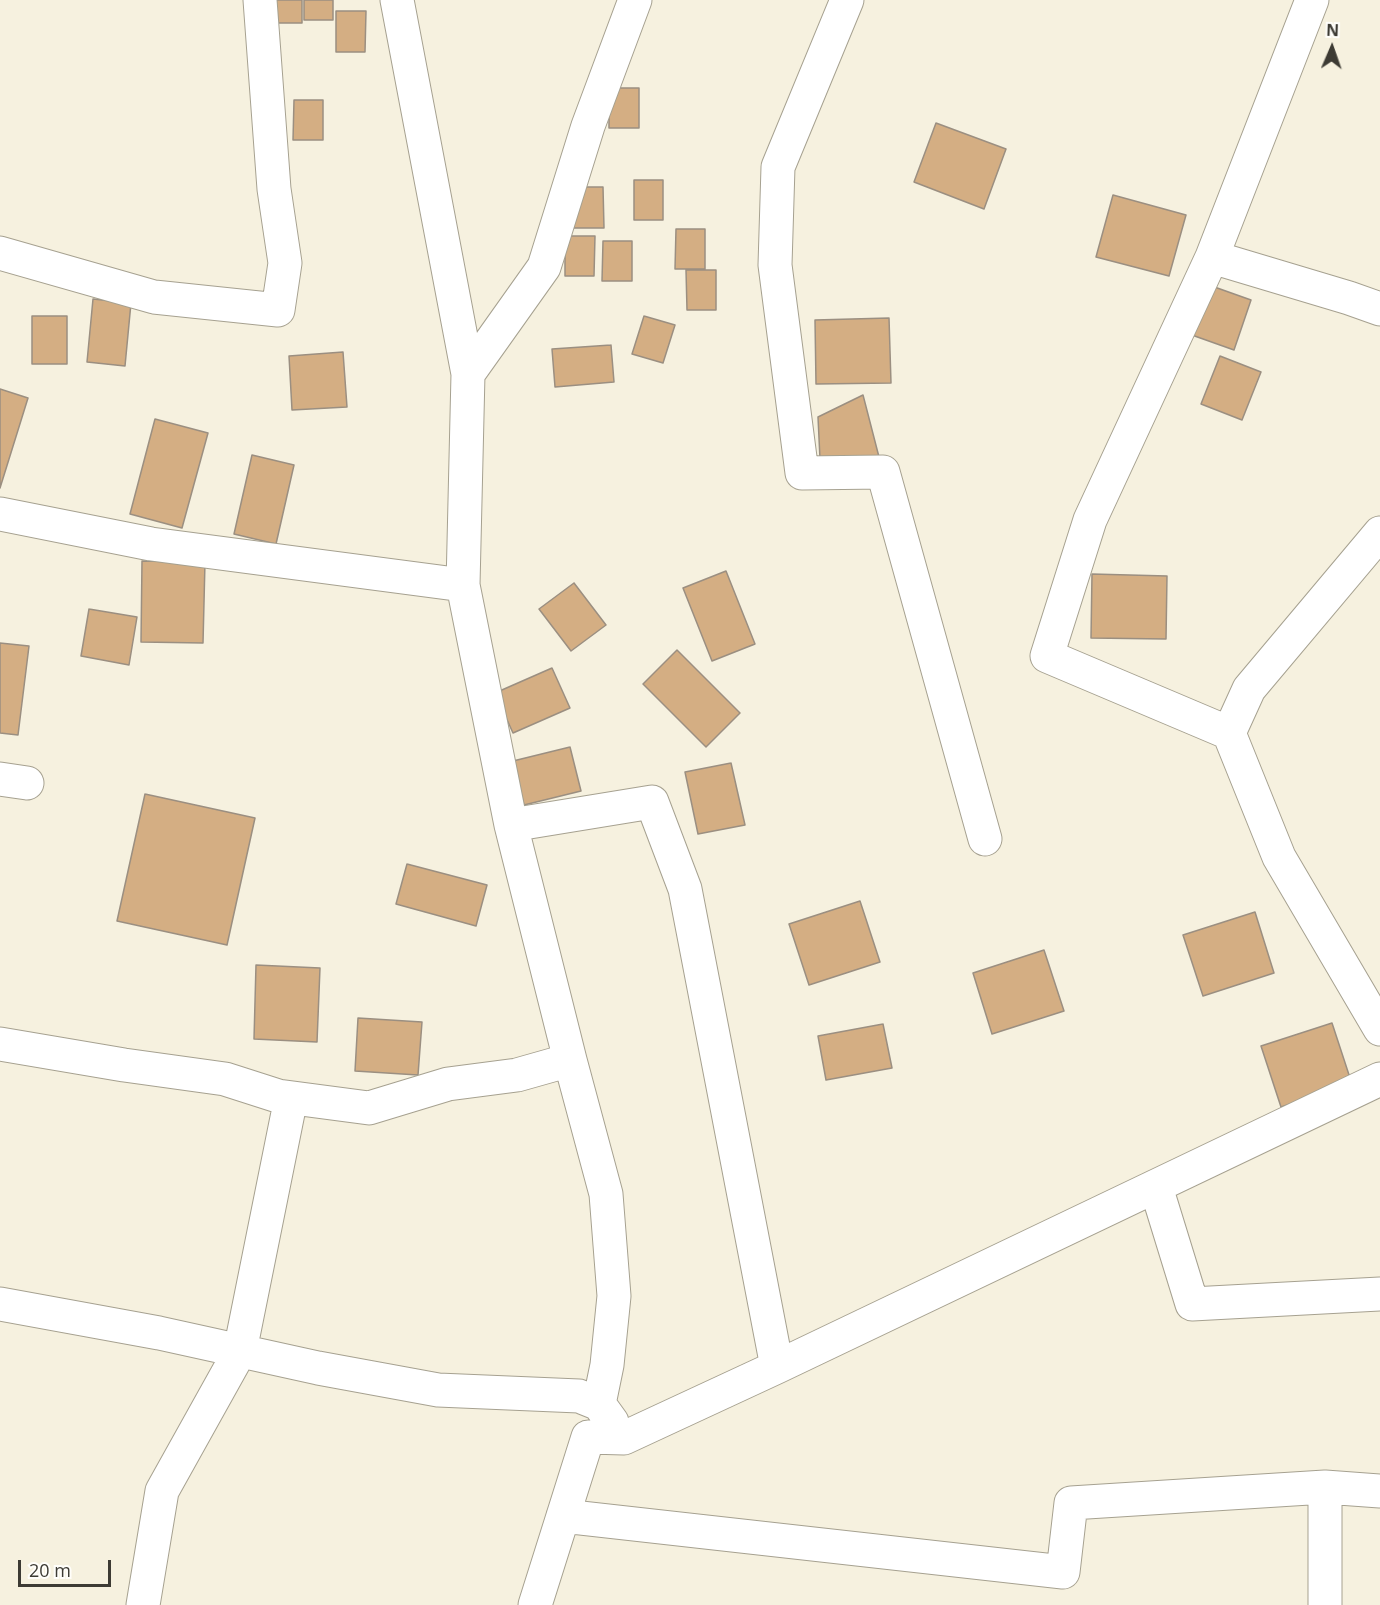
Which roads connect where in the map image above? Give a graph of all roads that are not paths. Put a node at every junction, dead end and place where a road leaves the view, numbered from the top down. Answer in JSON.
{"nodes":[{"id":1,"x":260,"y":0,"type":"edge"},
{"id":2,"x":397,"y":0,"type":"edge"},
{"id":3,"x":635,"y":0,"type":"edge"},
{"id":4,"x":847,"y":0,"type":"edge"},
{"id":5,"x":1312,"y":0,"type":"edge"},
{"id":6,"x":0,"y":253,"type":"edge"},
{"id":7,"x":1212,"y":257,"type":"junction"},
{"id":8,"x":1380,"y":309,"type":"edge"},
{"id":9,"x":468,"y":374,"type":"junction"},
{"id":10,"x":0,"y":514,"type":"edge"},
{"id":11,"x":1380,"y":533,"type":"edge"},
{"id":12,"x":463,"y":585,"type":"junction"},
{"id":13,"x":1229,"y":733,"type":"junction"},
{"id":14,"x":511,"y":825,"type":"junction"},
{"id":15,"x":985,"y":839,"type":"dead end"},
{"id":16,"x":1380,"y":1029,"type":"edge"},
{"id":17,"x":0,"y":1044,"type":"edge"},
{"id":18,"x":570,"y":1060,"type":"junction"},
{"id":19,"x":1380,"y":1079,"type":"edge"},
{"id":20,"x":291,"y":1098,"type":"junction"},
{"id":21,"x":1156,"y":1187,"type":"junction"},
{"id":22,"x":1380,"y":1294,"type":"edge"},
{"id":23,"x":0,"y":1304,"type":"edge"},
{"id":24,"x":240,"y":1351,"type":"junction"},
{"id":25,"x":777,"y":1367,"type":"junction"},
{"id":26,"x":598,"y":1404,"type":"junction"},
{"id":27,"x":624,"y":1438,"type":"junction"},
{"id":28,"x":1325,"y":1487,"type":"junction"},
{"id":29,"x":1380,"y":1491,"type":"edge"},
{"id":30,"x":563,"y":1516,"type":"junction"},
{"id":31,"x":142,"y":1605,"type":"edge"},
{"id":32,"x":536,"y":1605,"type":"edge"},
{"id":33,"x":1325,"y":1605,"type":"edge"}],
"edges":[{"from":1,"to":6,"type":"street"},
{"from":2,"to":9,"type":"street"},
{"from":3,"to":9,"type":"street"},
{"from":4,"to":15,"type":"street"},
{"from":5,"to":7,"type":"street"},
{"from":7,"to":8,"type":"street"},
{"from":7,"to":13,"type":"street"},
{"from":9,"to":12,"type":"street"},
{"from":10,"to":12,"type":"street"},
{"from":11,"to":13,"type":"street"},
{"from":12,"to":14,"type":"street"},
{"from":13,"to":16,"type":"street"},
{"from":14,"to":18,"type":"street"},
{"from":14,"to":25,"type":"street"},
{"from":17,"to":20,"type":"street"},
{"from":18,"to":20,"type":"street"},
{"from":18,"to":26,"type":"street"},
{"from":19,"to":21,"type":"street"},
{"from":20,"to":24,"type":"street"},
{"from":21,"to":22,"type":"street"},
{"from":21,"to":25,"type":"street"},
{"from":23,"to":24,"type":"street"},
{"from":24,"to":26,"type":"street"},
{"from":24,"to":31,"type":"street"},
{"from":25,"to":27,"type":"street"},
{"from":26,"to":27,"type":"street"},
{"from":27,"to":30,"type":"street"},
{"from":28,"to":29,"type":"street"},
{"from":28,"to":30,"type":"street"},
{"from":28,"to":33,"type":"street"},
{"from":30,"to":32,"type":"street"}]}
